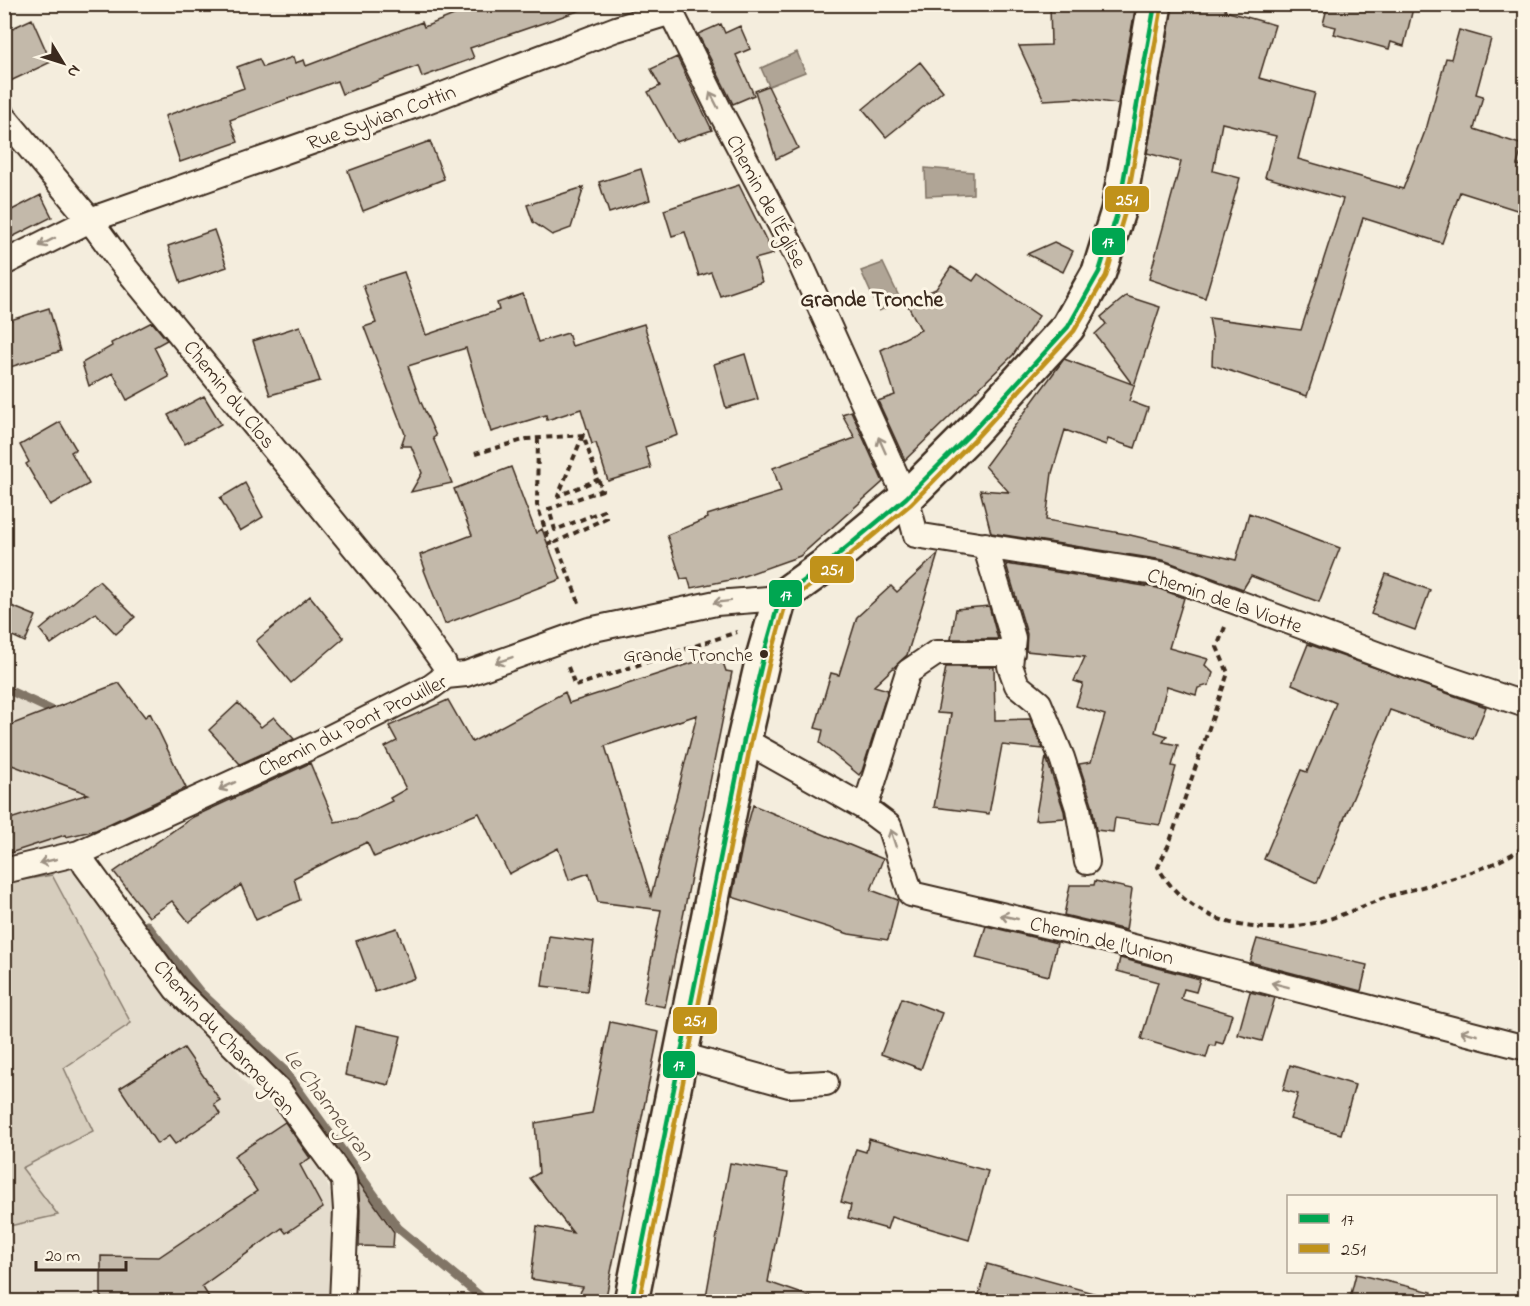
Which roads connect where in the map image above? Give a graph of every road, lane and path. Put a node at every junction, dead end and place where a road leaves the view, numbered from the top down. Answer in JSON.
{"nodes":[{"id":1,"x":1155,"y":4,"type":"edge"},
{"id":2,"x":669,"y":8,"type":"edge"},
{"id":3,"x":4,"y":117,"type":"edge"},
{"id":4,"x":90,"y":220,"type":"junction"},
{"id":5,"x":4,"y":263,"type":"edge"},
{"id":6,"x":583,"y":435,"type":"junction"},
{"id":7,"x":538,"y":438,"type":"junction"},
{"id":8,"x":475,"y":454,"type":"dead end"},
{"id":9,"x":599,"y":479,"type":"junction"},
{"id":10,"x":906,"y":498,"type":"junction"},
{"id":11,"x":556,"y":542,"type":"junction"},
{"id":12,"x":985,"y":545,"type":"junction"},
{"id":13,"x":780,"y":598,"type":"junction"},
{"id":14,"x":1236,"y":601,"type":"junction"},
{"id":15,"x":589,"y":630,"type":"junction"},
{"id":16,"x":740,"y":630,"type":"dead end"},
{"id":17,"x":559,"y":641,"type":"junction"},
{"id":18,"x":1012,"y":653,"type":"junction"},
{"id":19,"x":446,"y":676,"type":"junction"},
{"id":20,"x":1526,"y":705,"type":"edge"},
{"id":21,"x":744,"y":740,"type":"junction"},
{"id":22,"x":865,"y":808,"type":"junction"},
{"id":23,"x":1526,"y":845,"type":"edge"},
{"id":24,"x":79,"y":853,"type":"junction"},
{"id":25,"x":1087,"y":862,"type":"dead end"},
{"id":26,"x":4,"y":871,"type":"edge"},
{"id":27,"x":1526,"y":1048,"type":"edge"},
{"id":28,"x":681,"y":1055,"type":"junction"},
{"id":29,"x":826,"y":1083,"type":"dead end"},
{"id":30,"x":342,"y":1302,"type":"edge"},
{"id":31,"x":631,"y":1302,"type":"edge"}],
"edges":[{"from":1,"to":10,"type":"street"},
{"from":2,"to":4,"type":"street","name":"Rue Sylvian Cottin"},
{"from":10,"to":2,"type":"street","name":"Chemin de l'Église","one_way":true},
{"from":3,"to":4,"type":"street","name":"Chemin du Clos"},
{"from":4,"to":5,"type":"street","name":"Rue Sylvian Cottin","one_way":true},
{"from":4,"to":19,"type":"street","name":"Chemin du Clos"},
{"from":6,"to":7,"type":"path"},
{"from":6,"to":9,"type":"path"},
{"from":6,"to":9,"type":"path"},
{"from":7,"to":8,"type":"path"},
{"from":7,"to":11,"type":"path"},
{"from":9,"to":11,"type":"path"},
{"from":10,"to":12,"type":"street","name":"Chemin de la Viotte"},
{"from":10,"to":13,"type":"street"},
{"from":11,"to":15,"type":"path"},
{"from":12,"to":14,"type":"street","name":"Chemin de la Viotte"},
{"from":12,"to":18,"type":"street"},
{"from":13,"to":15,"type":"street","name":"Chemin du Pont Prouiller","one_way":true},
{"from":13,"to":21,"type":"street"},
{"from":14,"to":20,"type":"street","name":"Chemin de la Viotte"},
{"from":14,"to":23,"type":"path"},
{"from":15,"to":17,"type":"street","name":"Chemin du Pont Prouiller"},
{"from":16,"to":17,"type":"path"},
{"from":17,"to":19,"type":"street","name":"Chemin du Pont Prouiller","one_way":true},
{"from":18,"to":22,"type":"street"},
{"from":18,"to":25,"type":"street"},
{"from":19,"to":24,"type":"street","name":"Chemin du Pont Prouiller","one_way":true},
{"from":21,"to":22,"type":"street","name":"Chemin de l'Union"},
{"from":21,"to":28,"type":"street"},
{"from":27,"to":22,"type":"street","name":"Chemin de l'Union","one_way":true},
{"from":24,"to":26,"type":"street","name":"Chemin du Pont Prouiller","one_way":true},
{"from":24,"to":30,"type":"street","name":"Chemin du Charmeyran"},
{"from":28,"to":29,"type":"street"},
{"from":28,"to":31,"type":"street"}]}
